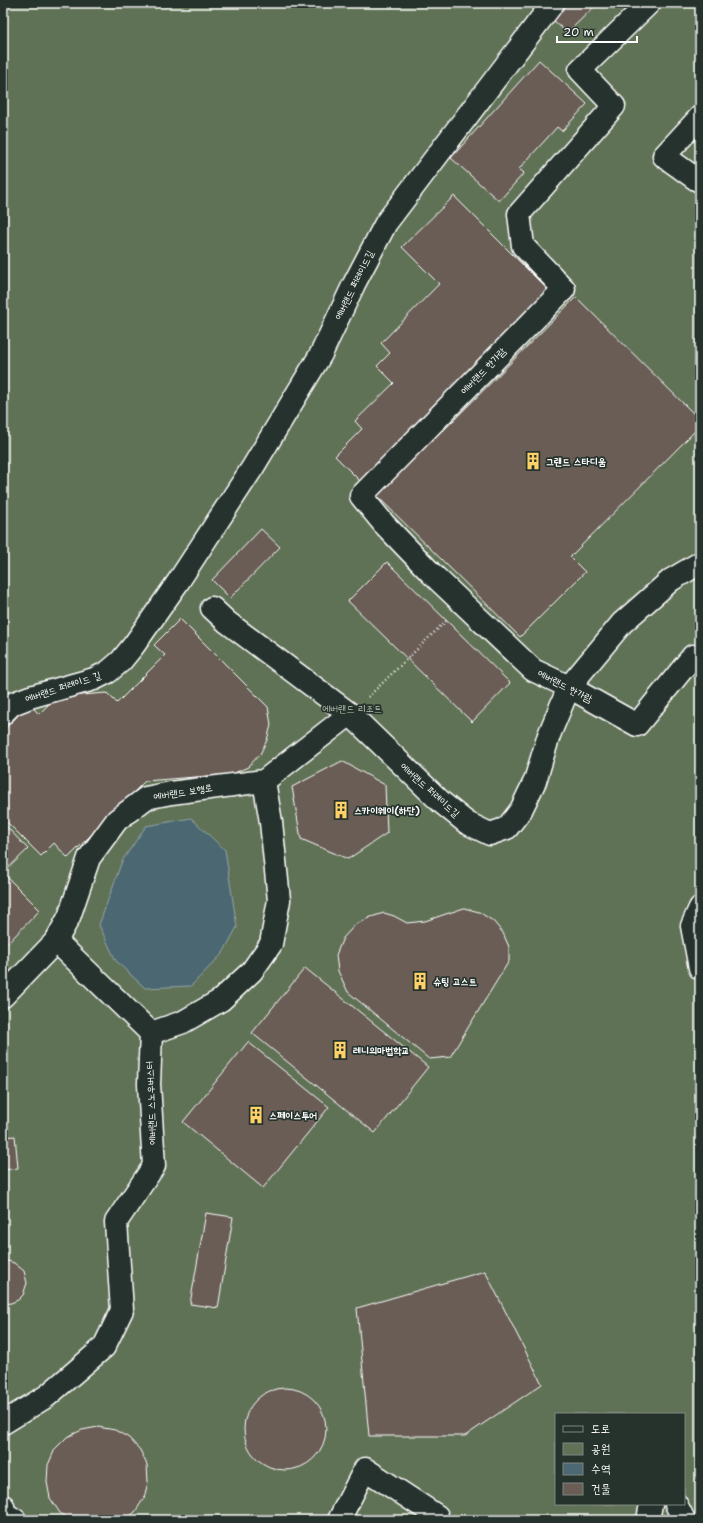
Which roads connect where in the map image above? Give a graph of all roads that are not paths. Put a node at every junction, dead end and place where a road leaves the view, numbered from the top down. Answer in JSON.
{"nodes":[{"id":1,"x":553,"y":3,"type":"edge"},
{"id":2,"x":649,"y":3,"type":"edge"},
{"id":3,"x":700,"y":117,"type":"edge"},
{"id":4,"x":700,"y":181,"type":"edge"},
{"id":5,"x":700,"y":563,"type":"edge"},
{"id":6,"x":178,"y":582,"type":"joint"},
{"id":7,"x":212,"y":608,"type":"dead end"},
{"id":8,"x":698,"y":658,"type":"edge"},
{"id":9,"x":569,"y":687,"type":"junction"},
{"id":10,"x":3,"y":713,"type":"edge"},
{"id":11,"x":350,"y":714,"type":"junction"},
{"id":12,"x":264,"y":781,"type":"junction"},
{"id":13,"x":700,"y":908,"type":"edge"},
{"id":14,"x":56,"y":941,"type":"junction"},
{"id":15,"x":700,"y":968,"type":"edge"},
{"id":16,"x":3,"y":996,"type":"edge"},
{"id":17,"x":151,"y":1033,"type":"junction"},
{"id":18,"x":3,"y":1423,"type":"edge"},
{"id":19,"x":651,"y":1505,"type":"edge"},
{"id":20,"x":676,"y":1505,"type":"edge"},
{"id":21,"x":437,"y":1516,"type":"dead end"},
{"id":22,"x":339,"y":1520,"type":"edge"},
{"id":23,"x":648,"y":1520,"type":"edge"},
{"id":24,"x":684,"y":1520,"type":"edge"}],
"edges":[{"from":1,"to":6,"type":"street","name":"에버랜드 퍼레이드길"},
{"from":2,"to":9,"type":"street","name":"에버랜드 한가람"},
{"from":3,"to":4,"type":"street"},
{"from":5,"to":9,"type":"street","name":"에버랜드 퍼레이드길"},
{"from":6,"to":10,"type":"street","name":"에버랜드 퍼레이드 길"},
{"from":7,"to":11,"type":"street","name":"에버랜드 퍼레이드길"},
{"from":8,"to":9,"type":"street","name":"에버랜드 한가람"},
{"from":9,"to":11,"type":"street","name":"에버랜드 퍼레이드길"},
{"from":11,"to":12,"type":"street"},
{"from":12,"to":14,"type":"street","name":"에버랜드 보행로"},
{"from":12,"to":17,"type":"street"},
{"from":13,"to":15,"type":"street"},
{"from":14,"to":16,"type":"street","name":"에버랜드 보행로"},
{"from":14,"to":17,"type":"street"},
{"from":17,"to":18,"type":"street","name":"에버랜드 스노우버스터"},
{"from":19,"to":23,"type":"street"},
{"from":20,"to":24,"type":"street"},
{"from":21,"to":22,"type":"street"}]}
